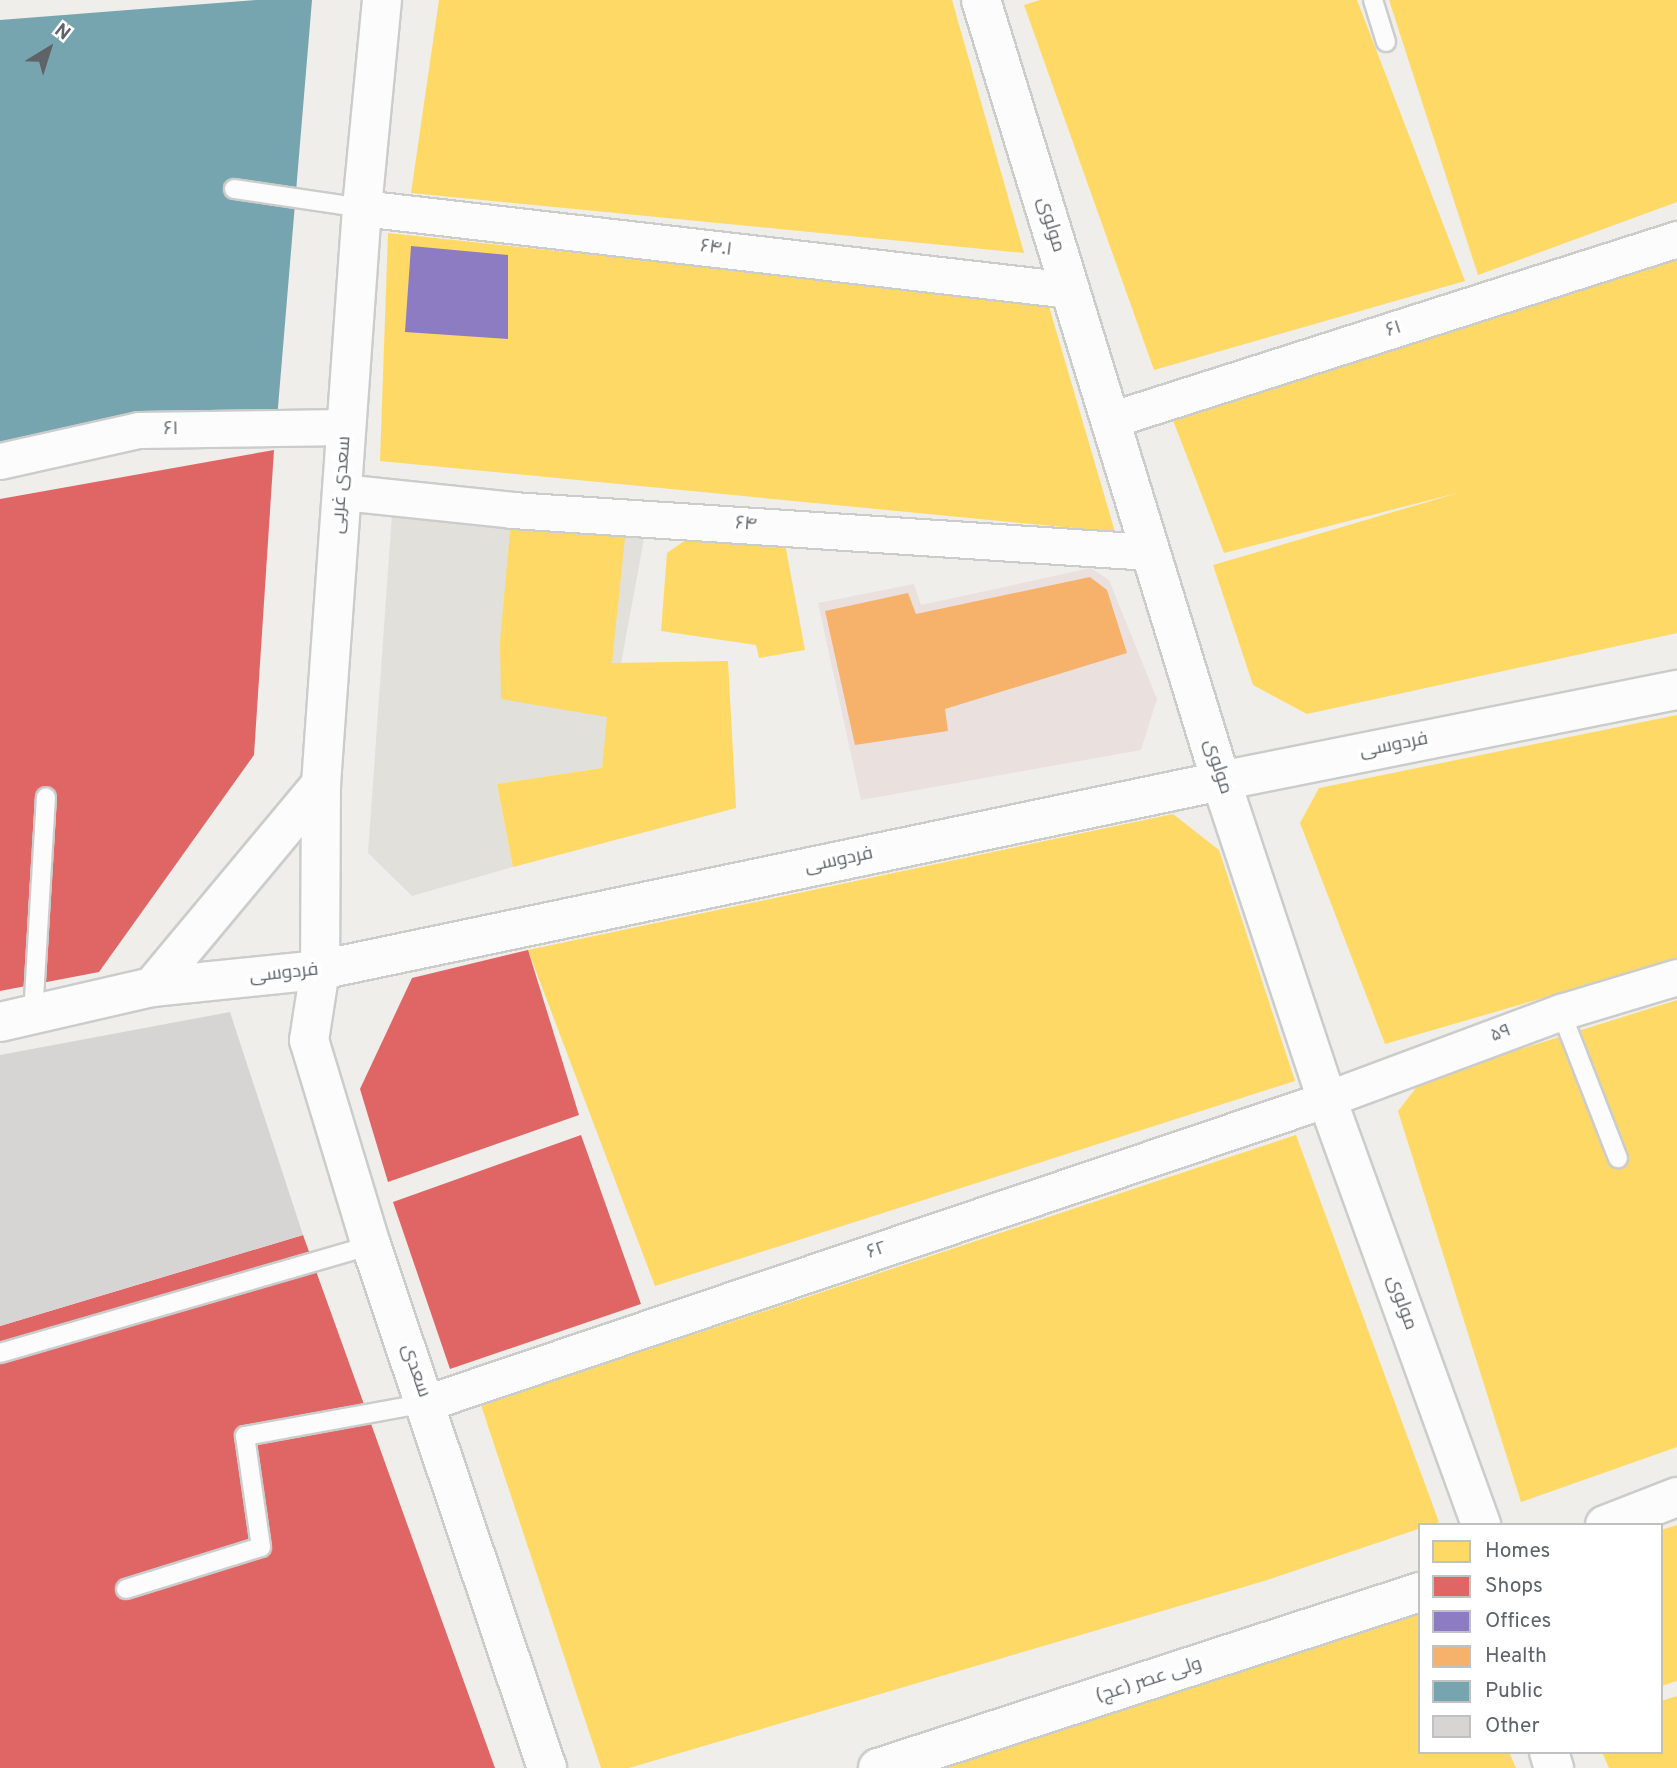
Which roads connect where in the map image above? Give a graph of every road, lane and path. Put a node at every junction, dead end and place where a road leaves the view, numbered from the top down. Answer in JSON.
{"nodes":[{"id":1,"x":382,"y":0,"type":"edge"},
{"id":2,"x":981,"y":0,"type":"edge"},
{"id":3,"x":1373,"y":0,"type":"edge"},
{"id":4,"x":1387,"y":42,"type":"dead end"},
{"id":5,"x":234,"y":189,"type":"dead end"},
{"id":6,"x":362,"y":208,"type":"junction"},
{"id":7,"x":1677,"y":239,"type":"edge"},
{"id":8,"x":1070,"y":290,"type":"junction"},
{"id":9,"x":1110,"y":420,"type":"junction"},
{"id":10,"x":346,"y":427,"type":"junction"},
{"id":11,"x":0,"y":461,"type":"edge"},
{"id":12,"x":342,"y":492,"type":"junction"},
{"id":13,"x":1150,"y":552,"type":"junction"},
{"id":14,"x":1677,"y":690,"type":"edge"},
{"id":15,"x":1221,"y":780,"type":"junction"},
{"id":16,"x":321,"y":784,"type":"junction"},
{"id":17,"x":46,"y":797,"type":"dead end"},
{"id":18,"x":320,"y":970,"type":"junction"},
{"id":19,"x":1677,"y":977,"type":"edge"},
{"id":20,"x":152,"y":987,"type":"junction"},
{"id":21,"x":1561,"y":1012,"type":"junction"},
{"id":22,"x":16,"y":1018,"type":"edge"},
{"id":23,"x":1327,"y":1099,"type":"junction"},
{"id":24,"x":1618,"y":1158,"type":"dead end"},
{"id":25,"x":371,"y":1245,"type":"junction"},
{"id":26,"x":0,"y":1353,"type":"edge"},
{"id":27,"x":426,"y":1403,"type":"junction"},
{"id":28,"x":1677,"y":1497,"type":"edge"},
{"id":29,"x":1480,"y":1523,"type":"edge"},
{"id":30,"x":1610,"y":1523,"type":"edge"},
{"id":31,"x":126,"y":1589,"type":"dead end"},
{"id":32,"x":1418,"y":1593,"type":"edge"},
{"id":33,"x":547,"y":1768,"type":"edge"},
{"id":34,"x":878,"y":1768,"type":"edge"}],
"edges":[{"from":1,"to":6,"type":"main road","name":"سعدی غربی"},
{"from":2,"to":8,"type":"main road","name":"مولوی"},
{"from":3,"to":4,"type":"lane"},
{"from":5,"to":6,"type":"lane"},
{"from":6,"to":8,"type":"street","name":"۶۴.۱"},
{"from":6,"to":10,"type":"main road","name":"سعدی غربی"},
{"from":7,"to":9,"type":"street","name":"۶۱"},
{"from":8,"to":9,"type":"main road","name":"مولوی"},
{"from":9,"to":13,"type":"main road","name":"مولوی"},
{"from":10,"to":11,"type":"street","name":"۶۱"},
{"from":10,"to":12,"type":"main road","name":"سعدی غربی"},
{"from":12,"to":13,"type":"street","name":"۶۴"},
{"from":12,"to":16,"type":"main road","name":"سعدی غربی"},
{"from":13,"to":15,"type":"main road","name":"مولوی"},
{"from":14,"to":15,"type":"main road","name":"فردوسی"},
{"from":15,"to":18,"type":"main road","name":"فردوسی"},
{"from":15,"to":23,"type":"main road","name":"مولوی"},
{"from":16,"to":18,"type":"main road","name":"سعدی غربی"},
{"from":16,"to":20,"type":"main road"},
{"from":17,"to":22,"type":"lane"},
{"from":18,"to":20,"type":"main road","name":"فردوسی"},
{"from":18,"to":25,"type":"main road","name":"سعدی"},
{"from":19,"to":21,"type":"street","name":"۵۹"},
{"from":20,"to":22,"type":"main road","name":"فردوسی"},
{"from":21,"to":23,"type":"street","name":"۵۹"},
{"from":21,"to":24,"type":"lane"},
{"from":23,"to":27,"type":"street","name":"۶۲"},
{"from":23,"to":29,"type":"main road","name":"مولوی"},
{"from":25,"to":26,"type":"lane"},
{"from":25,"to":27,"type":"main road","name":"سعدی"},
{"from":27,"to":31,"type":"lane"},
{"from":27,"to":33,"type":"main road","name":"سعدی"},
{"from":28,"to":30,"type":"main road"},
{"from":32,"to":34,"type":"main road","name":"ولی عصر (عج)"}]}
